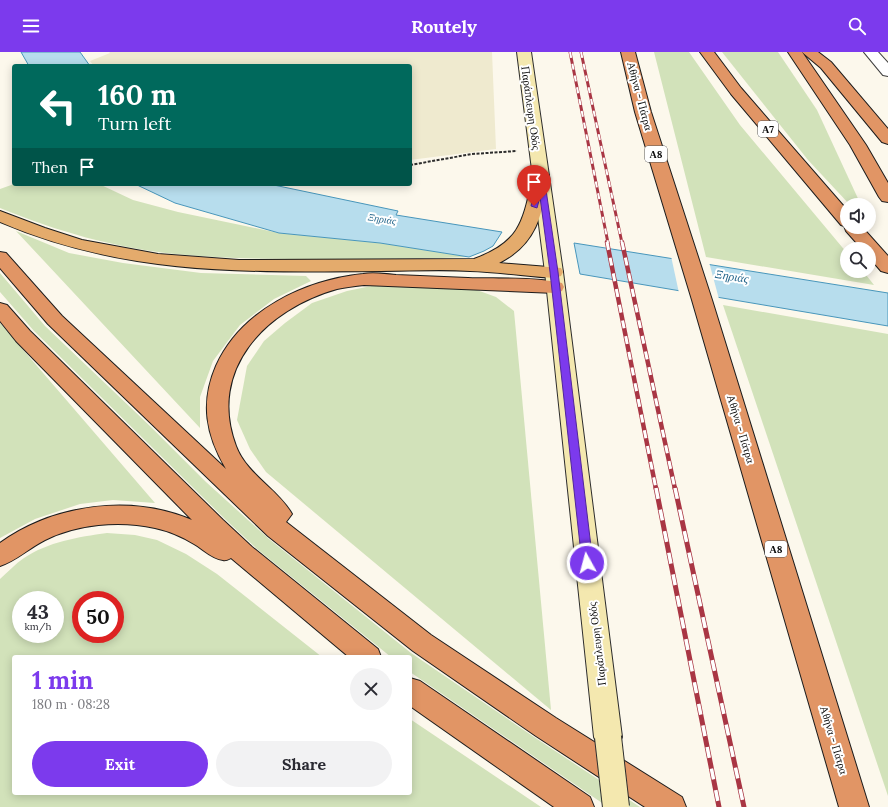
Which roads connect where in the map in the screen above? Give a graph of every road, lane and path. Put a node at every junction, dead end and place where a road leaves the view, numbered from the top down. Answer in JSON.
{"nodes":[{"id":1,"x":524,"y":52,"type":"edge"},
{"id":2,"x":628,"y":52,"type":"edge"},
{"id":3,"x":707,"y":52,"type":"edge"},
{"id":4,"x":795,"y":52,"type":"edge"},
{"id":5,"x":809,"y":52,"type":"edge"},
{"id":6,"x":870,"y":52,"type":"edge"},
{"id":7,"x":888,"y":72,"type":"edge"},
{"id":8,"x":888,"y":139,"type":"edge"},
{"id":9,"x":537,"y":150,"type":"junction"},
{"id":10,"x":412,"y":165,"type":"edge"},
{"id":11,"x":541,"y":176,"type":"junction"},
{"id":12,"x":888,"y":197,"type":"edge"},
{"id":13,"x":840,"y":213,"type":"edge"},
{"id":14,"x":0,"y":216,"type":"edge"},
{"id":15,"x":858,"y":234,"type":"edge"},
{"id":16,"x":0,"y":258,"type":"edge"},
{"id":17,"x":452,"y":266,"type":"junction"},
{"id":18,"x":888,"y":267,"type":"edge"},
{"id":19,"x":555,"y":279,"type":"junction"},
{"id":20,"x":0,"y":309,"type":"edge"},
{"id":21,"x":0,"y":556,"type":"edge"},
{"id":22,"x":352,"y":588,"type":"junction"},
{"id":23,"x":320,"y":618,"type":"junction"},
{"id":24,"x":366,"y":655,"type":"edge"},
{"id":25,"x":412,"y":691,"type":"edge"},
{"id":26,"x":852,"y":802,"type":"edge"},
{"id":27,"x":579,"y":807,"type":"edge"},
{"id":28,"x":616,"y":807,"type":"edge"},
{"id":29,"x":671,"y":807,"type":"edge"}],
"edges":[{"from":1,"to":9,"type":"main road","name":"Παράπλευρη Οδός"},
{"from":2,"to":26,"type":"highway","name":"Αθήνα - Πάτρα","number":"Α8"},
{"from":3,"to":13,"type":"highway","number":"Α7"},
{"from":4,"to":12,"type":"highway"},
{"from":5,"to":8,"type":"highway"},
{"from":6,"to":7,"type":"street"},
{"from":9,"to":10,"type":"path"},
{"from":9,"to":11,"type":"main road","name":"Παράπλευρη Οδός"},
{"from":11,"to":17,"type":"highway"},
{"from":11,"to":19,"type":"main road","name":"Παράπλευρη Οδός"},
{"from":14,"to":17,"type":"highway"},
{"from":15,"to":18,"type":"highway"},
{"from":16,"to":22,"type":"highway"},
{"from":17,"to":19,"type":"highway"},
{"from":19,"to":22,"type":"highway"},
{"from":19,"to":28,"type":"main road","name":"Παράπλευρη Οδός","bridge":true},
{"from":20,"to":23,"type":"highway"},
{"from":21,"to":23,"type":"highway"},
{"from":22,"to":29,"type":"highway"},
{"from":23,"to":24,"type":"highway"},
{"from":25,"to":27,"type":"highway"}]}
